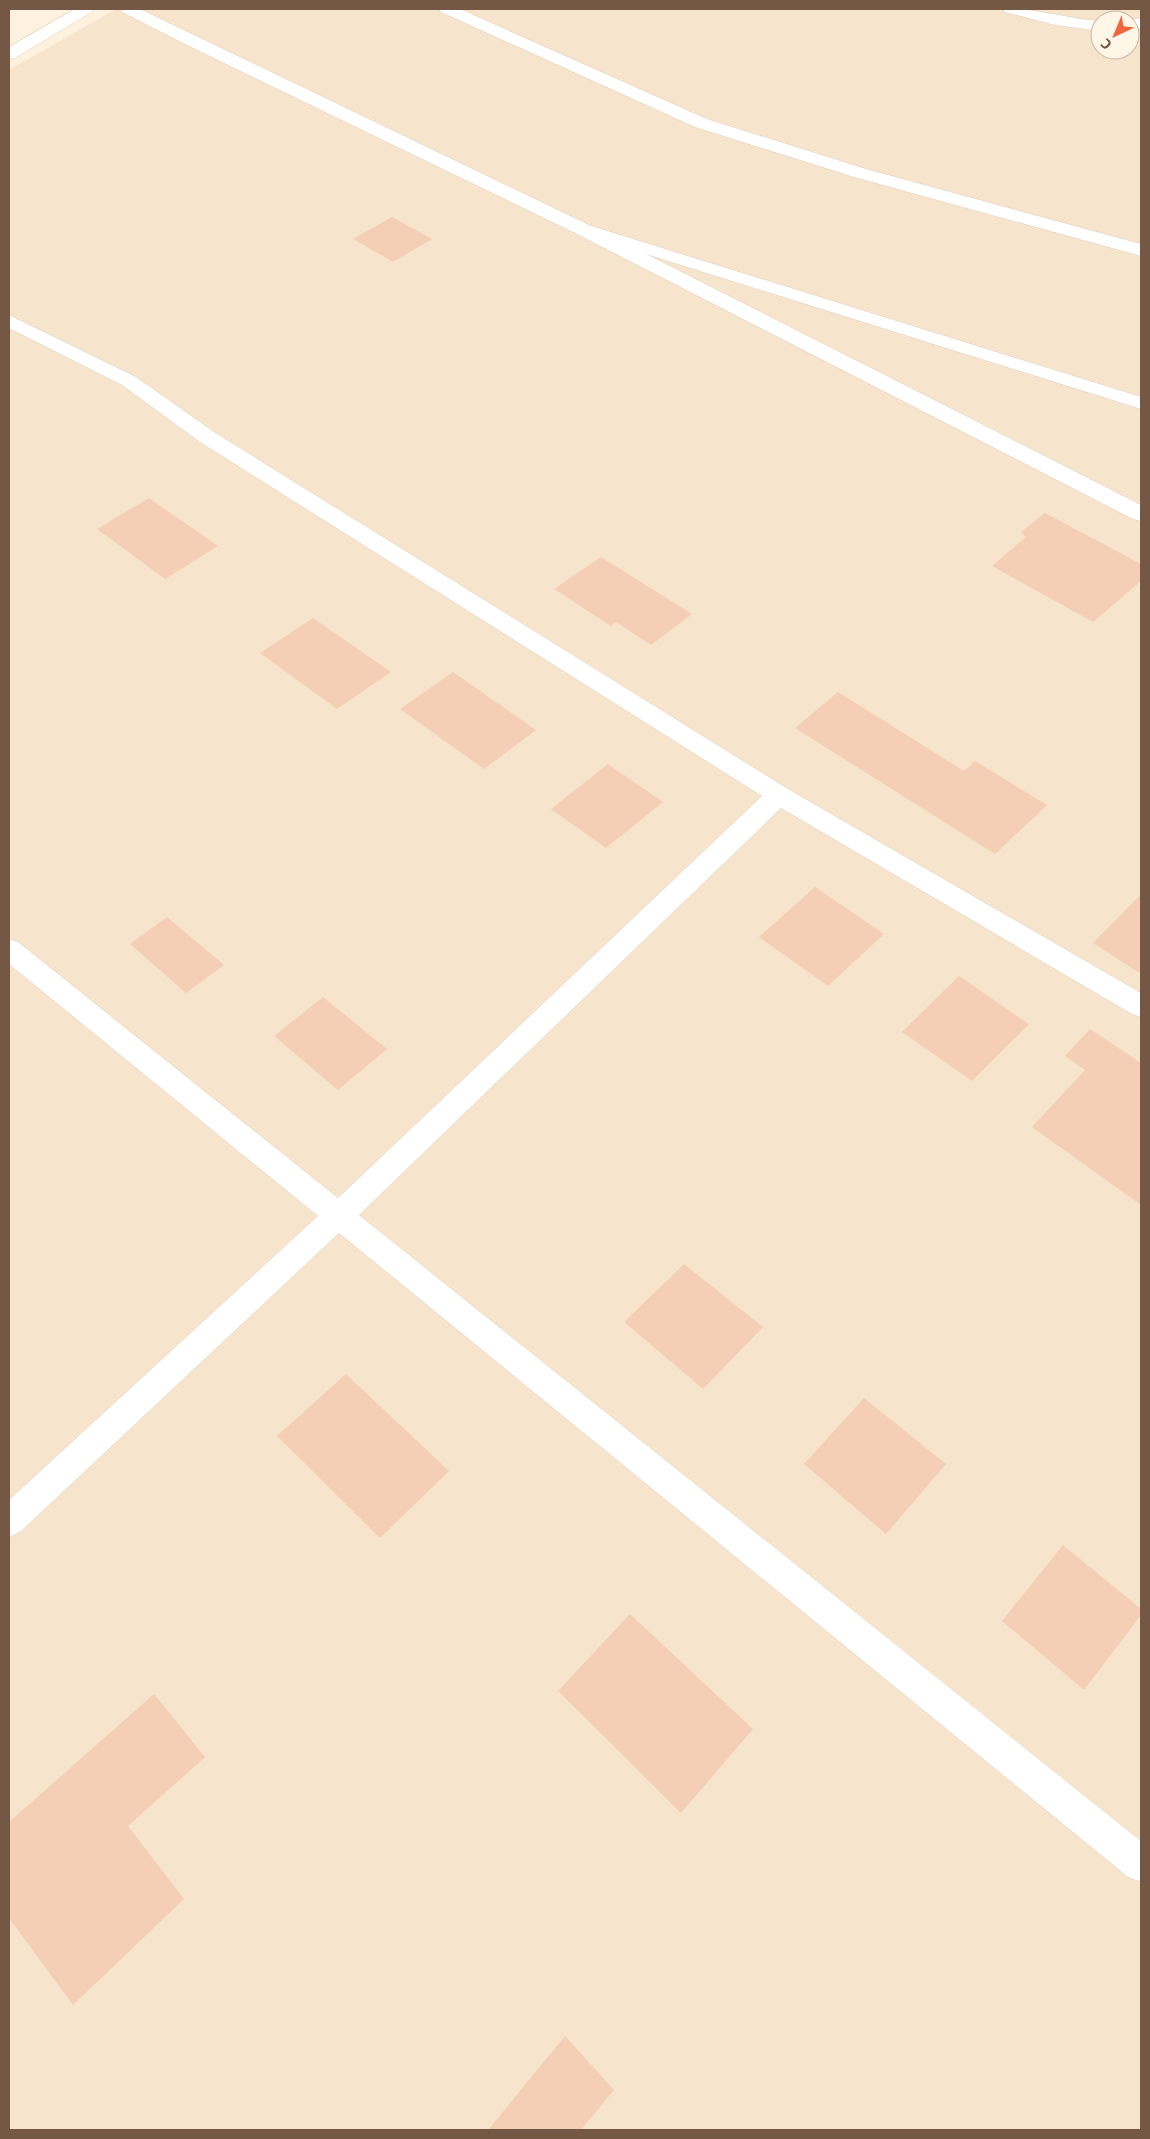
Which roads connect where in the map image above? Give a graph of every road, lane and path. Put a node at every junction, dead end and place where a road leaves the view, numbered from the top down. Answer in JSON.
{"nodes":[{"id":1,"x":86,"y":9,"type":"edge"},
{"id":2,"x":128,"y":9,"type":"edge"},
{"id":3,"x":447,"y":9,"type":"edge"},
{"id":4,"x":1011,"y":9,"type":"edge"},
{"id":5,"x":1090,"y":25,"type":"edge"},
{"id":6,"x":9,"y":54,"type":"edge"},
{"id":7,"x":582,"y":229,"type":"junction"},
{"id":8,"x":1141,"y":250,"type":"edge"},
{"id":9,"x":9,"y":321,"type":"edge"},
{"id":10,"x":1141,"y":403,"type":"edge"},
{"id":11,"x":1141,"y":514,"type":"edge"},
{"id":12,"x":779,"y":795,"type":"junction"},
{"id":13,"x":9,"y":950,"type":"edge"},
{"id":14,"x":1141,"y":1006,"type":"edge"},
{"id":15,"x":339,"y":1215,"type":"junction"},
{"id":16,"x":9,"y":1521,"type":"edge"},
{"id":17,"x":1141,"y":1864,"type":"edge"}],
"edges":[{"from":1,"to":6,"type":"street"},
{"from":2,"to":7,"type":"street"},
{"from":3,"to":8,"type":"street"},
{"from":4,"to":5,"type":"street"},
{"from":7,"to":10,"type":"lane"},
{"from":7,"to":11,"type":"street"},
{"from":9,"to":12,"type":"street"},
{"from":12,"to":14,"type":"street"},
{"from":12,"to":15,"type":"street"},
{"from":13,"to":15,"type":"street"},
{"from":15,"to":16,"type":"street"},
{"from":15,"to":17,"type":"street"}]}
